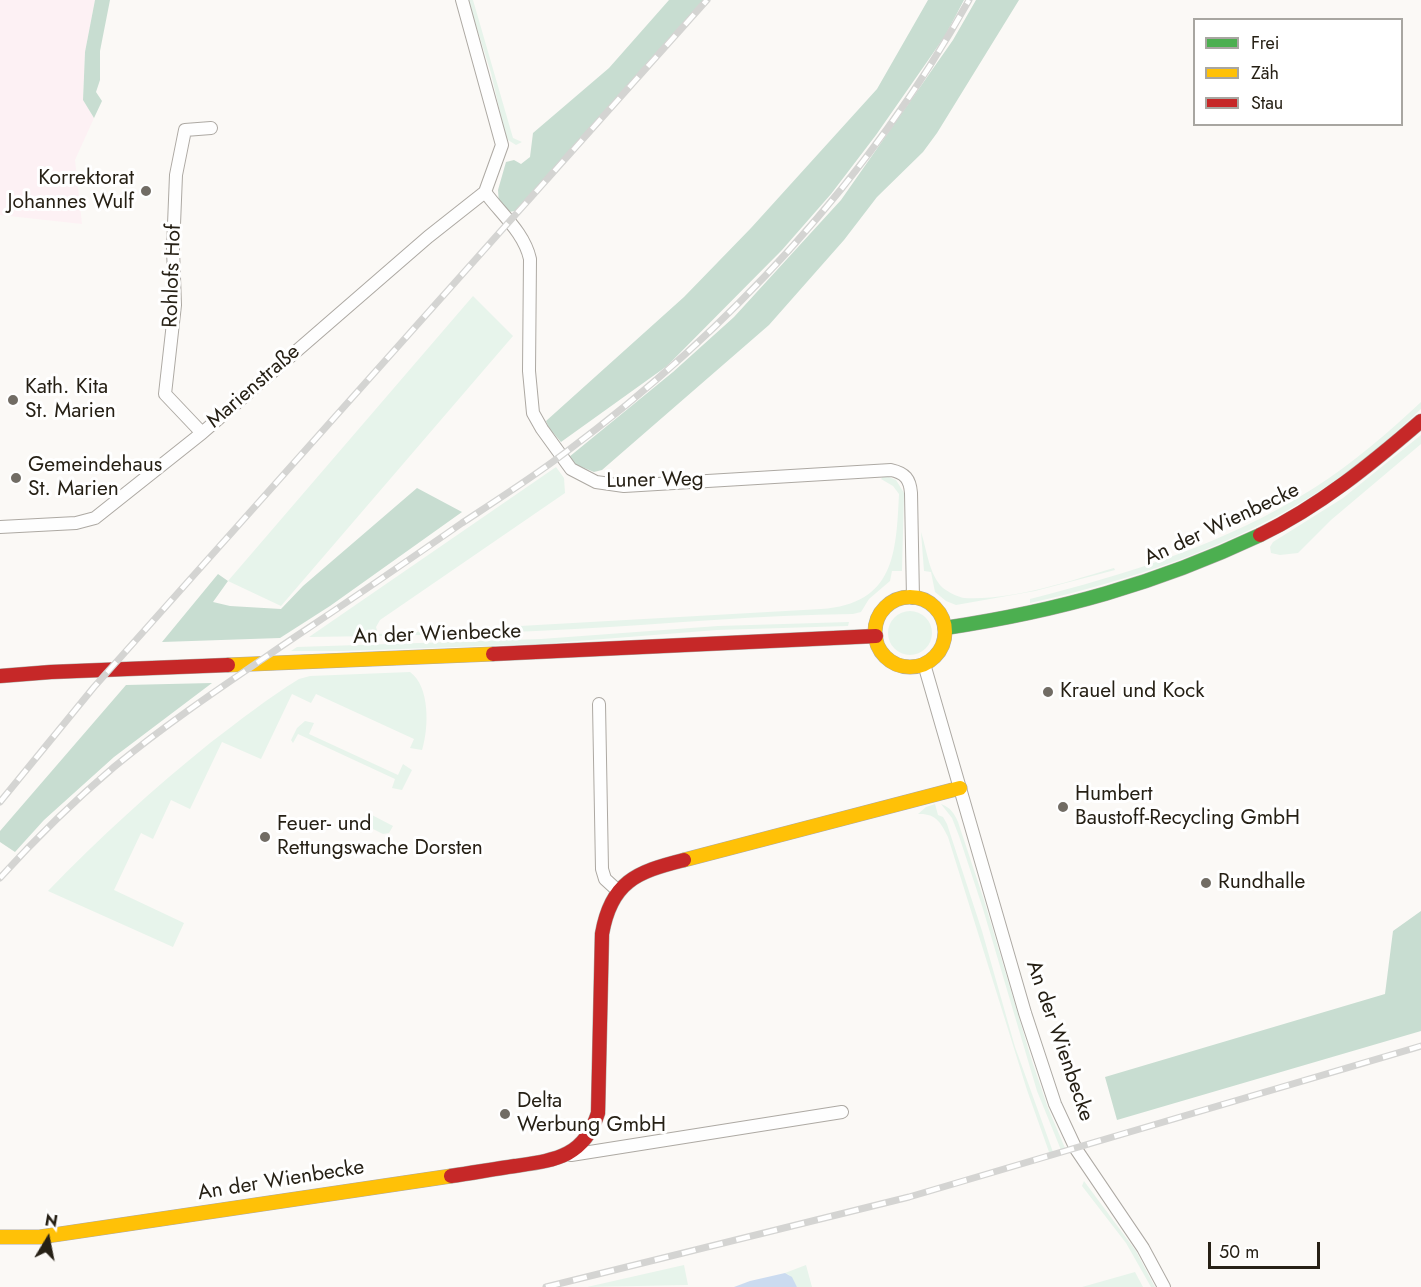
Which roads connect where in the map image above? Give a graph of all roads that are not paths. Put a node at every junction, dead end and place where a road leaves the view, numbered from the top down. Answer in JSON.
{"nodes":[{"id":1,"x":462,"y":0,"type":"edge"},
{"id":2,"x":212,"y":128,"type":"dead end"},
{"id":3,"x":485,"y":192,"type":"junction"},
{"id":4,"x":1421,"y":421,"type":"edge"},
{"id":5,"x":202,"y":433,"type":"junction"},
{"id":6,"x":0,"y":527,"type":"edge"},
{"id":7,"x":913,"y":598,"type":"junction"},
{"id":8,"x":945,"y":628,"type":"junction"},
{"id":9,"x":876,"y":636,"type":"junction"},
{"id":10,"x":924,"y":664,"type":"junction"},
{"id":11,"x":0,"y":676,"type":"edge"},
{"id":12,"x":599,"y":704,"type":"dead end"},
{"id":13,"x":960,"y":788,"type":"junction"},
{"id":14,"x":617,"y":890,"type":"junction"},
{"id":15,"x":842,"y":1112,"type":"dead end"},
{"id":16,"x":567,"y":1155,"type":"junction"},
{"id":17,"x":0,"y":1237,"type":"edge"},
{"id":18,"x":1164,"y":1287,"type":"edge"}],
"edges":[{"from":1,"to":3,"type":"street"},
{"from":2,"to":5,"type":"street","name":"Rohlofs Hof"},
{"from":3,"to":5,"type":"street","name":"Marienstraße"},
{"from":3,"to":7,"type":"street","name":"Luner Weg"},
{"from":4,"to":8,"type":"street","name":"An der Wienbecke"},
{"from":5,"to":6,"type":"street","name":"Marienstraße"},
{"from":7,"to":8,"type":"street"},
{"from":7,"to":9,"type":"street"},
{"from":8,"to":10,"type":"street"},
{"from":9,"to":10,"type":"street"},
{"from":9,"to":11,"type":"street","name":"An der Wienbecke"},
{"from":10,"to":13,"type":"street","name":"An der Wienbecke"},
{"from":12,"to":14,"type":"street"},
{"from":13,"to":14,"type":"street"},
{"from":13,"to":18,"type":"street","name":"An der Wienbecke"},
{"from":14,"to":16,"type":"street","name":"An der Wienbecke"},
{"from":15,"to":16,"type":"street","name":"An der Wienbecke"},
{"from":16,"to":17,"type":"street","name":"An der Wienbecke"}]}
